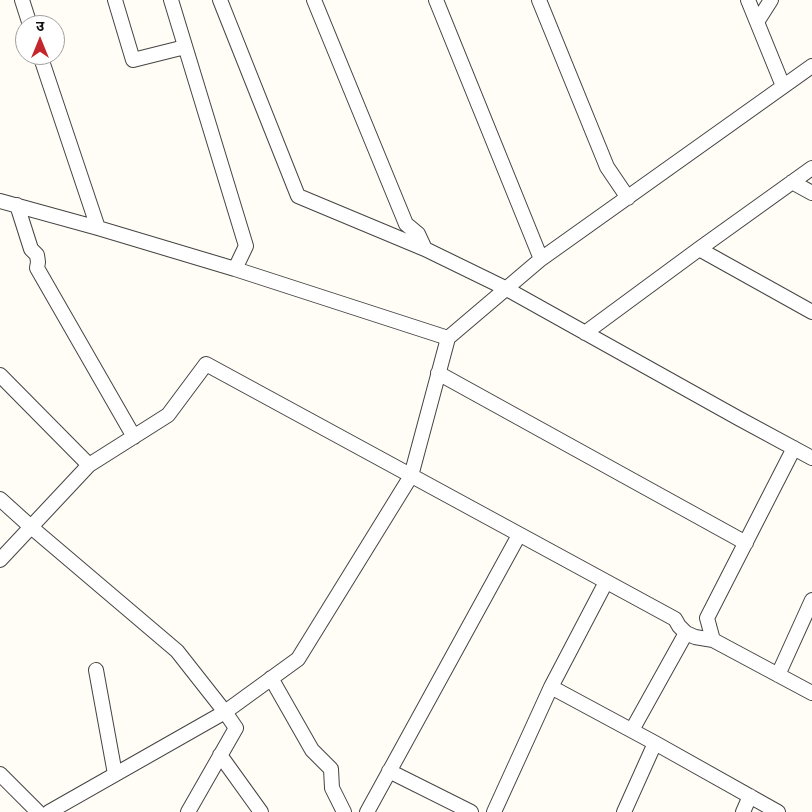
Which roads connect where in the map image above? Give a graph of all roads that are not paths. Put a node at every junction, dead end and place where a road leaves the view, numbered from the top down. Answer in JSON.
{"nodes":[{"id":1,"x":22,"y":0,"type":"edge"},
{"id":2,"x":115,"y":0,"type":"edge"},
{"id":3,"x":171,"y":0,"type":"edge"},
{"id":4,"x":220,"y":0,"type":"edge"},
{"id":5,"x":314,"y":0,"type":"edge"},
{"id":6,"x":436,"y":0,"type":"edge"},
{"id":7,"x":539,"y":0,"type":"edge"},
{"id":8,"x":748,"y":0,"type":"edge"},
{"id":9,"x":771,"y":0,"type":"edge"},
{"id":10,"x":27,"y":15,"type":"edge"},
{"id":11,"x":757,"y":22,"type":"junction"},
{"id":12,"x":185,"y":47,"type":"junction"},
{"id":13,"x":43,"y":65,"type":"edge"},
{"id":14,"x":812,"y":66,"type":"edge"},
{"id":15,"x":783,"y":86,"type":"junction"},
{"id":16,"x":812,"y":168,"type":"edge"},
{"id":17,"x":792,"y":182,"type":"junction"},
{"id":18,"x":812,"y":193,"type":"edge"},
{"id":19,"x":628,"y":198,"type":"junction"},
{"id":20,"x":0,"y":200,"type":"edge"},
{"id":21,"x":17,"y":205,"type":"junction"},
{"id":22,"x":98,"y":228,"type":"junction"},
{"id":23,"x":425,"y":249,"type":"junction"},
{"id":24,"x":699,"y":249,"type":"junction"},
{"id":25,"x":542,"y":259,"type":"junction"},
{"id":26,"x":234,"y":269,"type":"junction"},
{"id":27,"x":505,"y":288,"type":"junction"},
{"id":28,"x":812,"y":312,"type":"edge"},
{"id":29,"x":585,"y":333,"type":"junction"},
{"id":30,"x":448,"y":338,"type":"junction"},
{"id":31,"x":438,"y":373,"type":"junction"},
{"id":32,"x":0,"y":375,"type":"edge"},
{"id":33,"x":134,"y":437,"type":"junction"},
{"id":34,"x":794,"y":448,"type":"junction"},
{"id":35,"x":812,"y":458,"type":"edge"},
{"id":36,"x":89,"y":464,"type":"junction"},
{"id":37,"x":411,"y":476,"type":"junction"},
{"id":38,"x":0,"y":499,"type":"edge"},
{"id":39,"x":31,"y":527,"type":"junction"},
{"id":40,"x":519,"y":535,"type":"junction"},
{"id":41,"x":746,"y":543,"type":"junction"},
{"id":42,"x":0,"y":560,"type":"edge"},
{"id":43,"x":606,"y":582,"type":"junction"},
{"id":44,"x":812,"y":600,"type":"edge"},
{"id":45,"x":686,"y":633,"type":"junction"},
{"id":46,"x":713,"y":640,"type":"junction"},
{"id":47,"x":96,"y":670,"type":"dead end"},
{"id":48,"x":778,"y":675,"type":"junction"},
{"id":49,"x":271,"y":678,"type":"junction"},
{"id":50,"x":551,"y":687,"type":"junction"},
{"id":51,"x":812,"y":693,"type":"edge"},
{"id":52,"x":225,"y":712,"type":"junction"},
{"id":53,"x":632,"y":730,"type":"junction"},
{"id":54,"x":655,"y":742,"type":"junction"},
{"id":55,"x":220,"y":755,"type":"junction"},
{"id":56,"x":389,"y":771,"type":"junction"},
{"id":57,"x":0,"y":774,"type":"edge"},
{"id":58,"x":115,"y":774,"type":"junction"},
{"id":59,"x":750,"y":796,"type":"junction"},
{"id":60,"x":38,"y":812,"type":"edge"},
{"id":61,"x":49,"y":812,"type":"edge"},
{"id":62,"x":188,"y":812,"type":"edge"},
{"id":63,"x":261,"y":812,"type":"edge"},
{"id":64,"x":344,"y":812,"type":"edge"},
{"id":65,"x":366,"y":812,"type":"edge"},
{"id":66,"x":472,"y":812,"type":"edge"},
{"id":67,"x":494,"y":812,"type":"edge"},
{"id":68,"x":624,"y":812,"type":"edge"},
{"id":69,"x":743,"y":812,"type":"edge"},
{"id":70,"x":778,"y":812,"type":"edge"}],
"edges":[{"from":1,"to":10,"type":"street"},
{"from":2,"to":12,"type":"street"},
{"from":3,"to":12,"type":"street"},
{"from":4,"to":23,"type":"street"},
{"from":5,"to":23,"type":"street"},
{"from":6,"to":25,"type":"street"},
{"from":7,"to":19,"type":"street"},
{"from":8,"to":11,"type":"street"},
{"from":9,"to":11,"type":"street"},
{"from":11,"to":15,"type":"street"},
{"from":12,"to":26,"type":"street"},
{"from":13,"to":22,"type":"street"},
{"from":14,"to":15,"type":"street"},
{"from":15,"to":19,"type":"street"},
{"from":16,"to":17,"type":"street"},
{"from":17,"to":18,"type":"street"},
{"from":17,"to":24,"type":"street"},
{"from":19,"to":25,"type":"street"},
{"from":20,"to":21,"type":"street"},
{"from":21,"to":22,"type":"street"},
{"from":21,"to":33,"type":"street"},
{"from":22,"to":26,"type":"street"},
{"from":23,"to":27,"type":"street"},
{"from":24,"to":28,"type":"street"},
{"from":24,"to":29,"type":"street"},
{"from":25,"to":27,"type":"street"},
{"from":26,"to":30,"type":"street"},
{"from":27,"to":29,"type":"street"},
{"from":27,"to":30,"type":"street"},
{"from":29,"to":34,"type":"street"},
{"from":30,"to":31,"type":"street"},
{"from":31,"to":37,"type":"street"},
{"from":31,"to":41,"type":"street"},
{"from":32,"to":36,"type":"street"},
{"from":33,"to":36,"type":"street"},
{"from":33,"to":37,"type":"street"},
{"from":34,"to":35,"type":"street"},
{"from":34,"to":41,"type":"street"},
{"from":36,"to":39,"type":"street"},
{"from":37,"to":40,"type":"street"},
{"from":37,"to":49,"type":"street"},
{"from":38,"to":39,"type":"street"},
{"from":39,"to":42,"type":"street"},
{"from":39,"to":52,"type":"street"},
{"from":40,"to":43,"type":"street"},
{"from":40,"to":56,"type":"street"},
{"from":41,"to":46,"type":"street"},
{"from":43,"to":45,"type":"street"},
{"from":43,"to":50,"type":"street"},
{"from":44,"to":48,"type":"street"},
{"from":45,"to":46,"type":"street"},
{"from":45,"to":53,"type":"street"},
{"from":46,"to":48,"type":"street"},
{"from":47,"to":58,"type":"street"},
{"from":48,"to":51,"type":"street"},
{"from":49,"to":52,"type":"street"},
{"from":49,"to":64,"type":"street"},
{"from":50,"to":53,"type":"street"},
{"from":50,"to":67,"type":"street"},
{"from":52,"to":55,"type":"street"},
{"from":52,"to":58,"type":"street"},
{"from":53,"to":54,"type":"street"},
{"from":54,"to":59,"type":"street"},
{"from":54,"to":68,"type":"street"},
{"from":55,"to":62,"type":"street"},
{"from":55,"to":63,"type":"street"},
{"from":56,"to":65,"type":"street"},
{"from":56,"to":66,"type":"street"},
{"from":57,"to":60,"type":"street"},
{"from":58,"to":61,"type":"street"},
{"from":59,"to":69,"type":"street"},
{"from":59,"to":70,"type":"street"}]}
